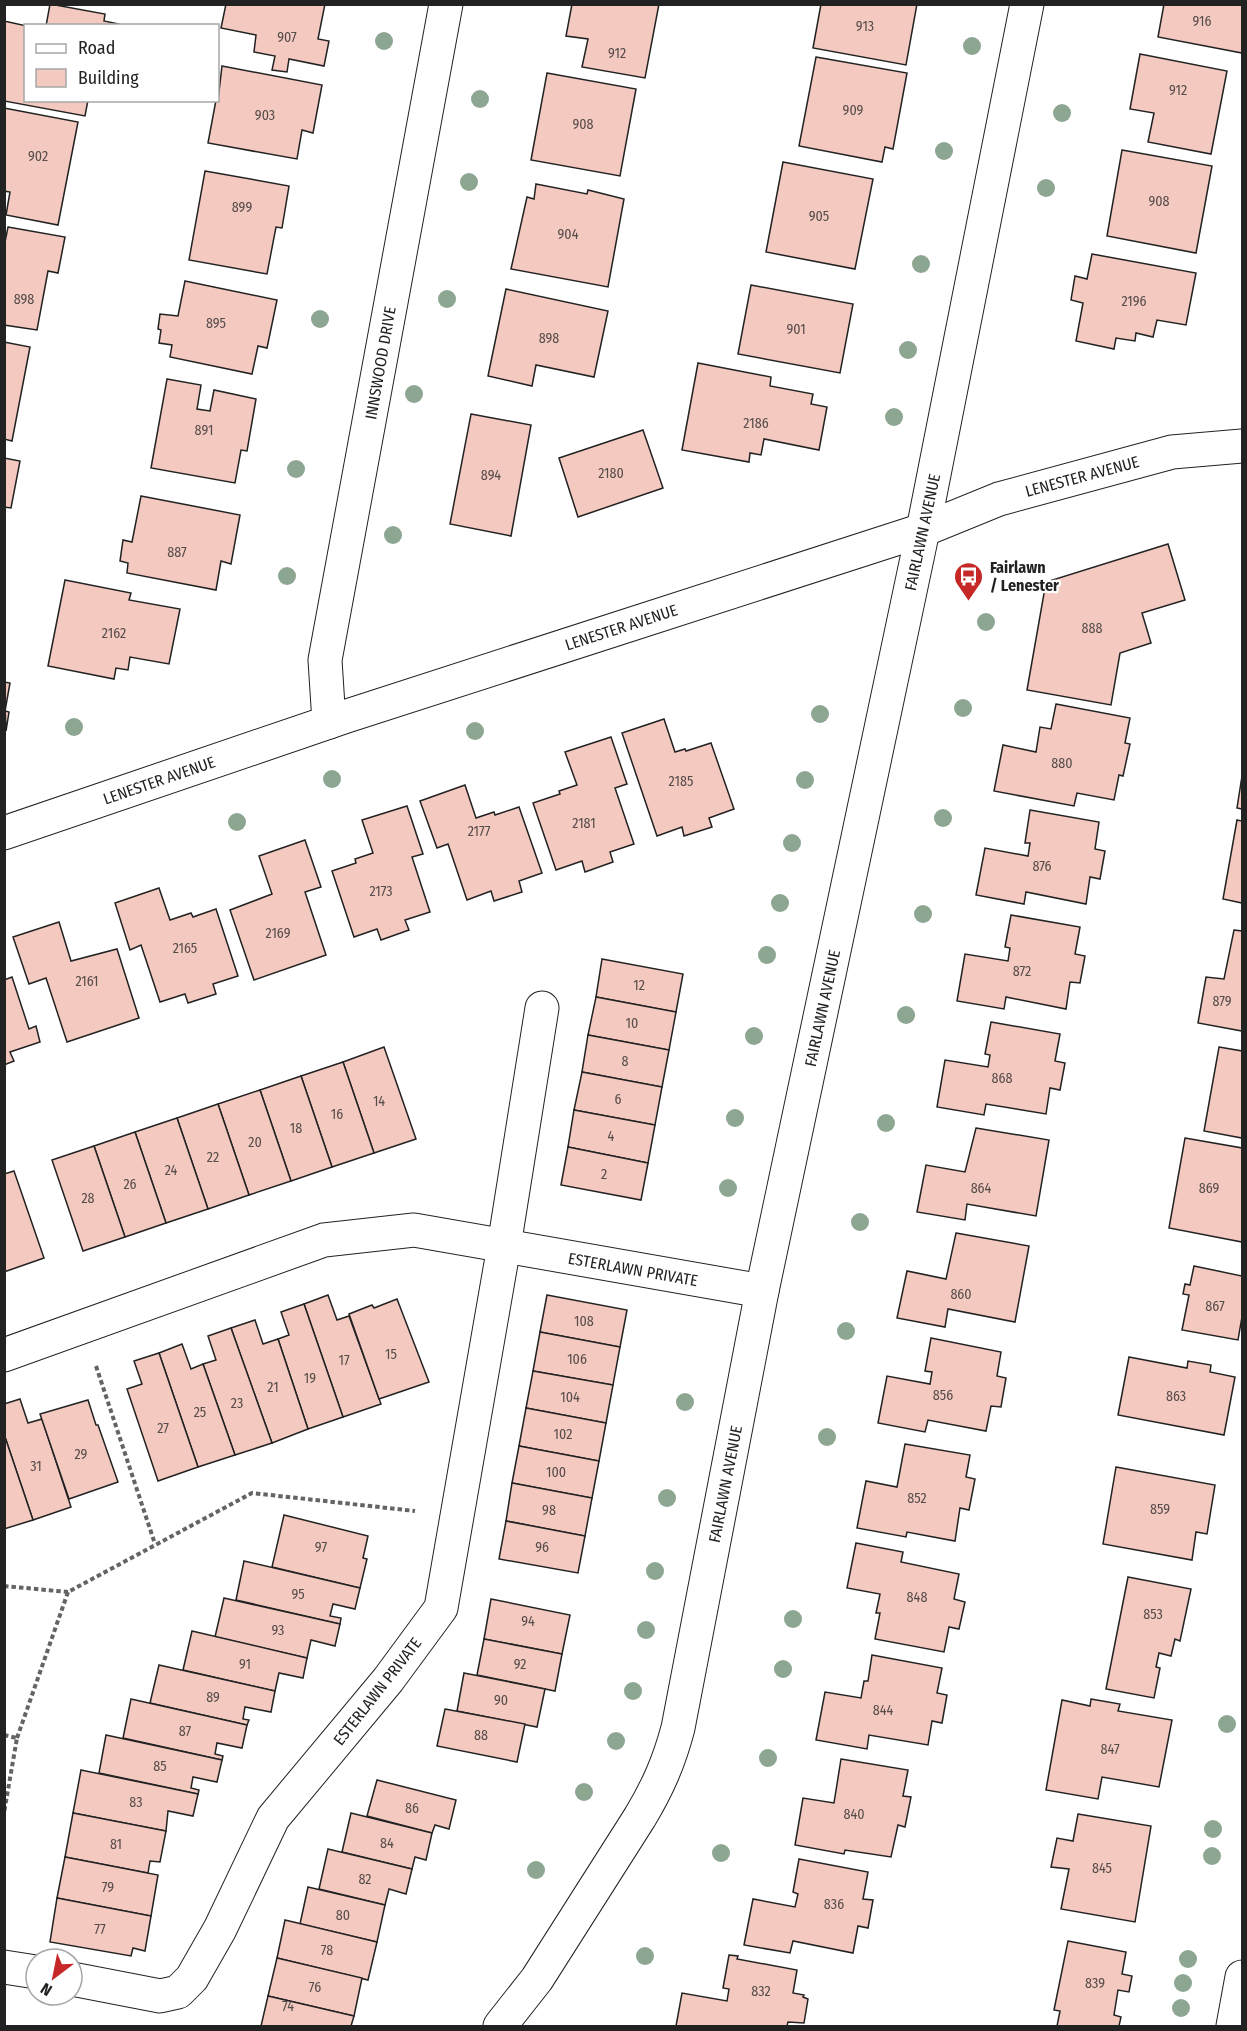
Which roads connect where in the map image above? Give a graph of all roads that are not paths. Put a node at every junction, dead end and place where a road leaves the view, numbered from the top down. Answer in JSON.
{"nodes":[{"id":1,"x":446,"y":4,"type":"edge"},
{"id":2,"x":1027,"y":4,"type":"edge"},
{"id":3,"x":1242,"y":446,"type":"edge"},
{"id":4,"x":923,"y":530,"type":"junction"},
{"id":5,"x":329,"y":722,"type":"junction"},
{"id":6,"x":4,"y":833,"type":"edge"},
{"id":7,"x":542,"y":1008,"type":"dead end"},
{"id":8,"x":504,"y":1246,"type":"junction"},
{"id":9,"x":762,"y":1291,"type":"junction"},
{"id":10,"x":4,"y":1355,"type":"edge"},
{"id":11,"x":4,"y":1966,"type":"edge"},
{"id":12,"x":24,"y":1970,"type":"edge"},
{"id":13,"x":1242,"y":1977,"type":"edge"},
{"id":14,"x":537,"y":1979,"type":"junction"},
{"id":15,"x":84,"y":1981,"type":"edge"},
{"id":16,"x":500,"y":2026,"type":"edge"},
{"id":17,"x":527,"y":2026,"type":"edge"},
{"id":18,"x":1233,"y":2026,"type":"edge"}],
"edges":[{"from":1,"to":5,"type":"street","name":"INNSWOOD DRIVE"},
{"from":2,"to":4,"type":"street","name":"FAIRLAWN AVENUE"},
{"from":3,"to":4,"type":"street","name":"LENESTER AVENUE"},
{"from":4,"to":5,"type":"street","name":"LENESTER AVENUE"},
{"from":4,"to":9,"type":"street","name":"FAIRLAWN AVENUE"},
{"from":5,"to":6,"type":"street","name":"LENESTER AVENUE"},
{"from":7,"to":8,"type":"street","name":"ESTERLAWN PRIVATE"},
{"from":8,"to":9,"type":"street","name":"ESTERLAWN PRIVATE"},
{"from":8,"to":10,"type":"street","name":"ESTERLAWN PRIVATE"},
{"from":8,"to":15,"type":"street","name":"ESTERLAWN PRIVATE"},
{"from":9,"to":14,"type":"street","name":"FAIRLAWN AVENUE"},
{"from":11,"to":12,"type":"street"},
{"from":13,"to":18,"type":"street"},
{"from":14,"to":16,"type":"street","name":"FAIRLAWN AVENUE"},
{"from":14,"to":17,"type":"street","name":"FAIRLAWN AVENUE"}]}
